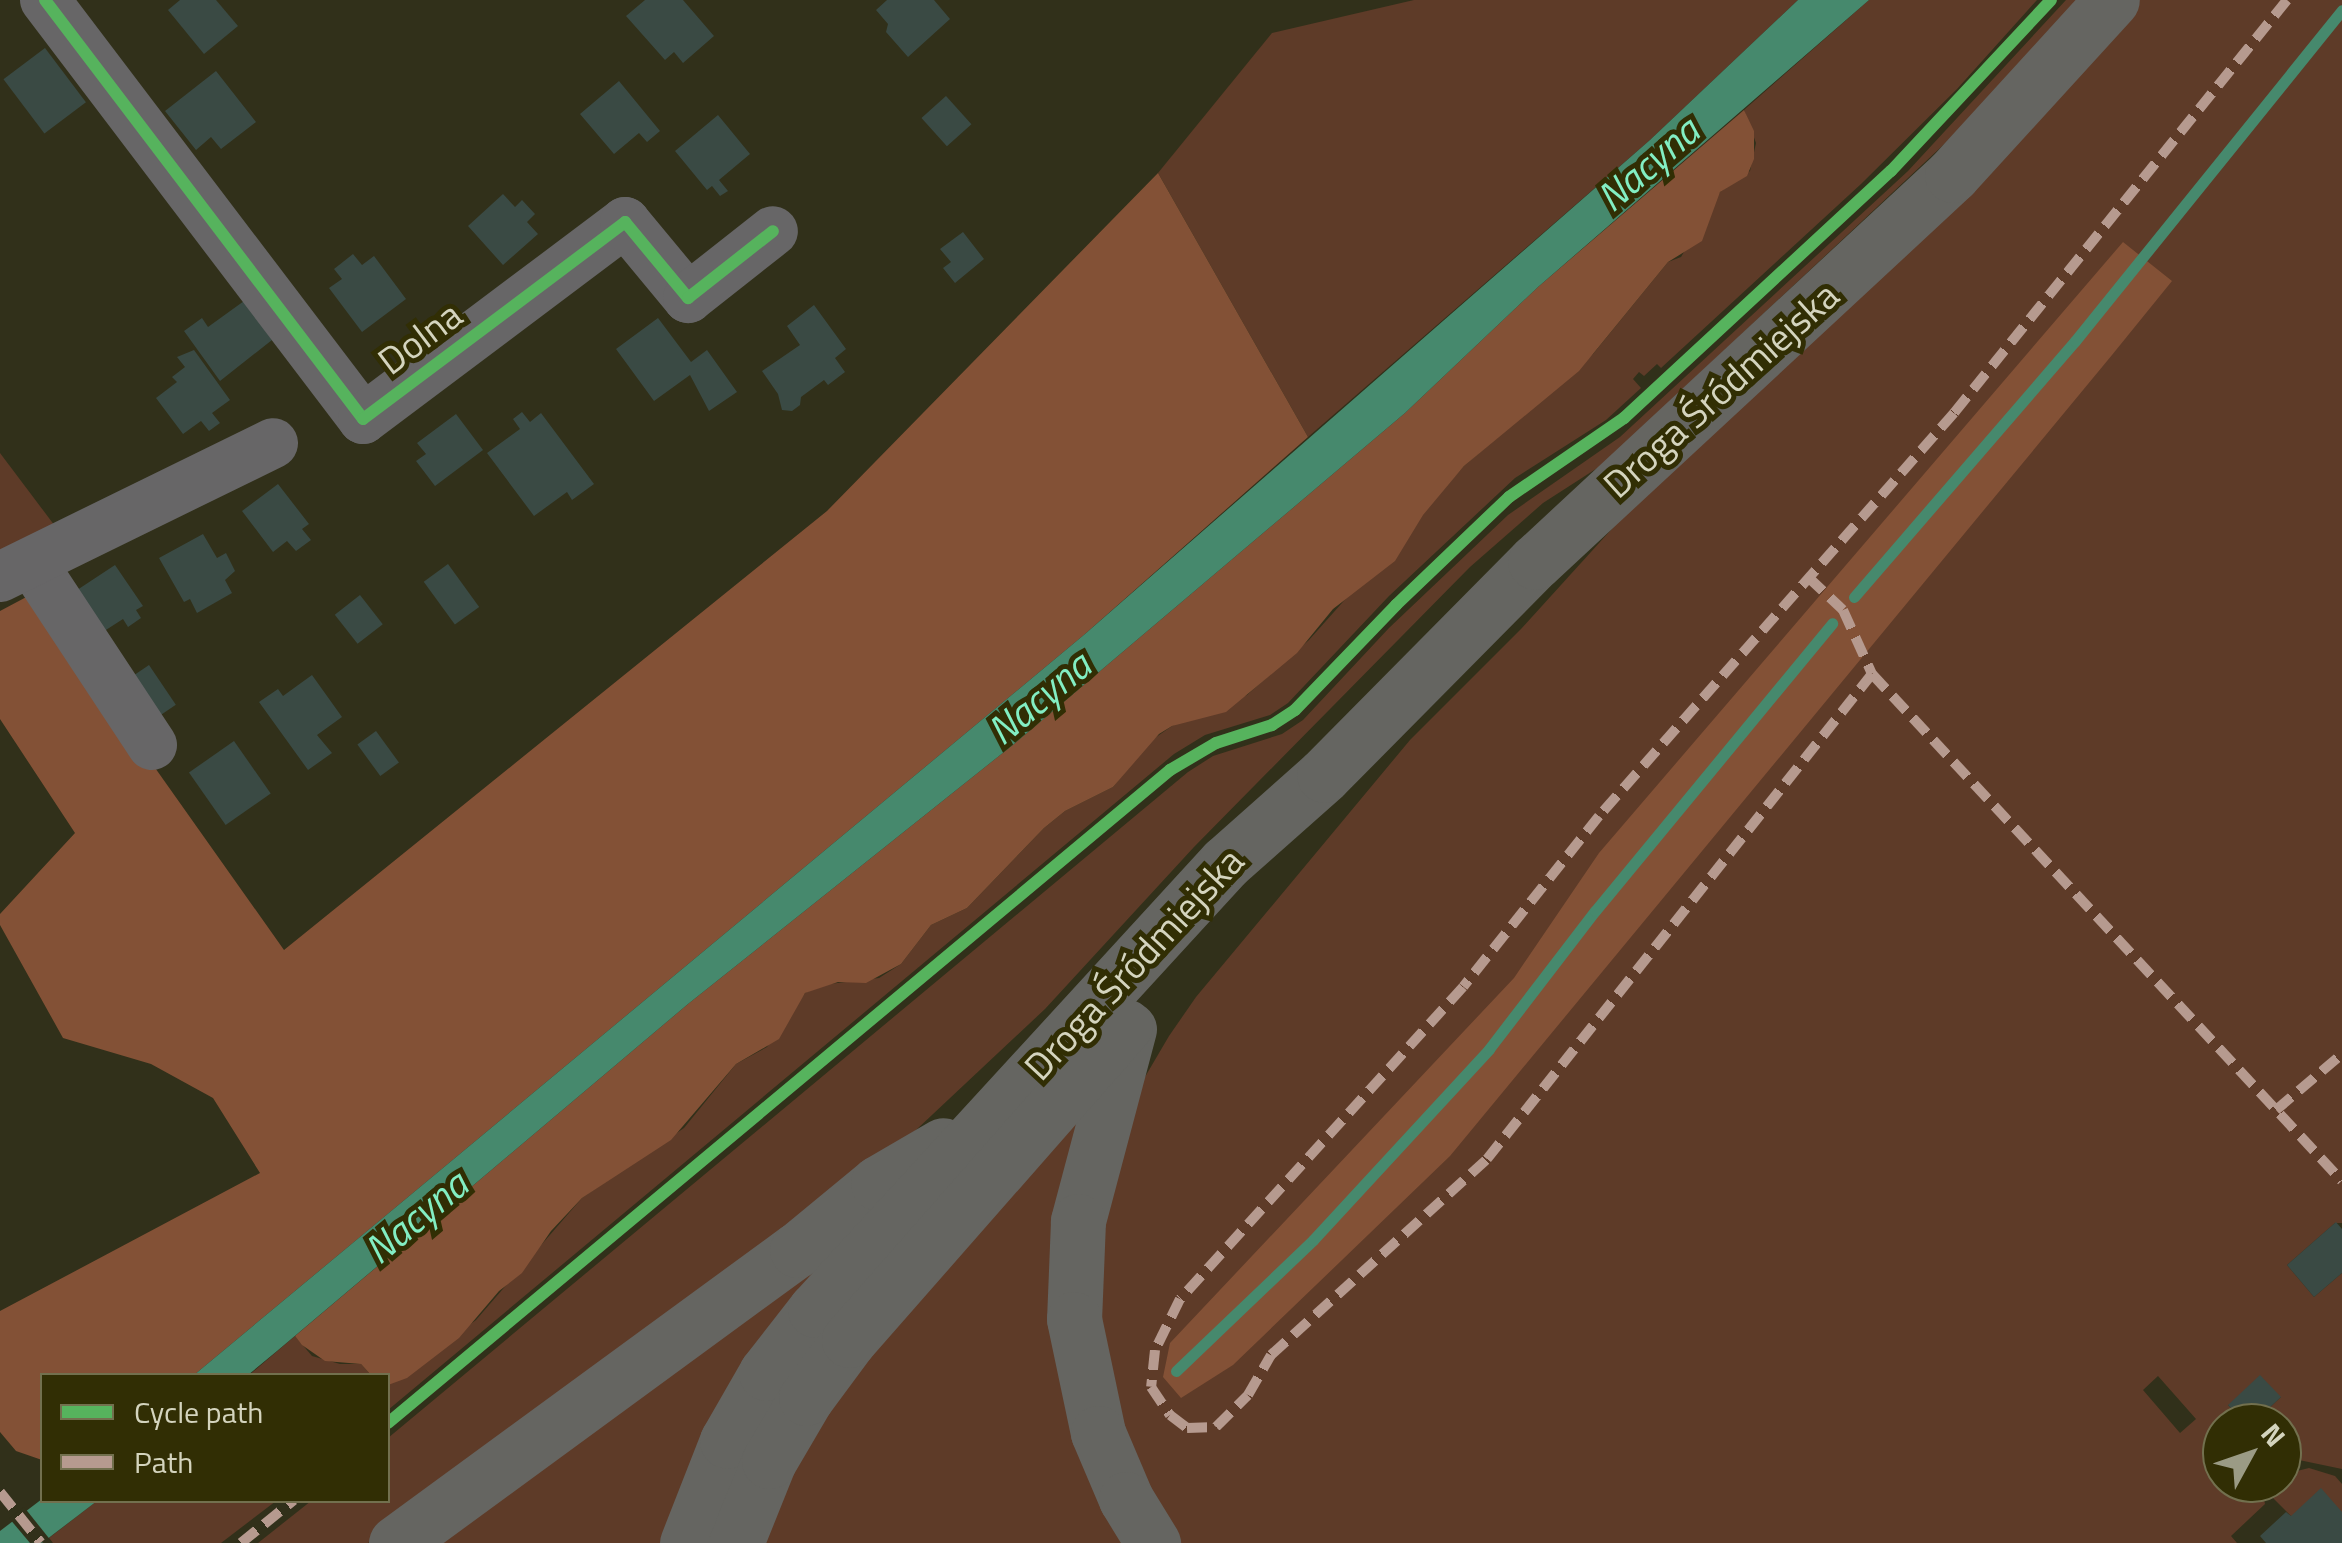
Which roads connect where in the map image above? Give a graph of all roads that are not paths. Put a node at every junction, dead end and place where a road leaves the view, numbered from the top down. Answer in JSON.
{"nodes":[{"id":1,"x":45,"y":0,"type":"edge"},
{"id":2,"x":2112,"y":0,"type":"edge"},
{"id":3,"x":773,"y":231,"type":"dead end"},
{"id":4,"x":273,"y":444,"type":"dead end"},
{"id":5,"x":16,"y":570,"type":"edge"},
{"id":6,"x":152,"y":745,"type":"dead end"},
{"id":7,"x":1324,"y":776,"type":"junction"},
{"id":8,"x":1132,"y":1018,"type":"junction"},
{"id":9,"x":991,"y":1117,"type":"junction"},
{"id":10,"x":396,"y":1543,"type":"edge"},
{"id":11,"x":687,"y":1543,"type":"edge"},
{"id":12,"x":736,"y":1543,"type":"edge"},
{"id":13,"x":1153,"y":1543,"type":"edge"}],
"edges":[{"from":1,"to":3,"type":"street","name":"Dolna"},
{"from":2,"to":7,"type":"main road","name":"Droga Śródmiejska"},
{"from":4,"to":5,"type":"street"},
{"from":5,"to":6,"type":"street"},
{"from":7,"to":8,"type":"main road","name":"Droga Śródmiejska"},
{"from":7,"to":9,"type":"main road","name":"Droga Śródmiejska"},
{"from":8,"to":12,"type":"main road","name":"Droga Śródmiejska"},
{"from":8,"to":13,"type":"main road"},
{"from":9,"to":10,"type":"main road"},
{"from":9,"to":11,"type":"main road","name":"Droga Śródmiejska"}]}
